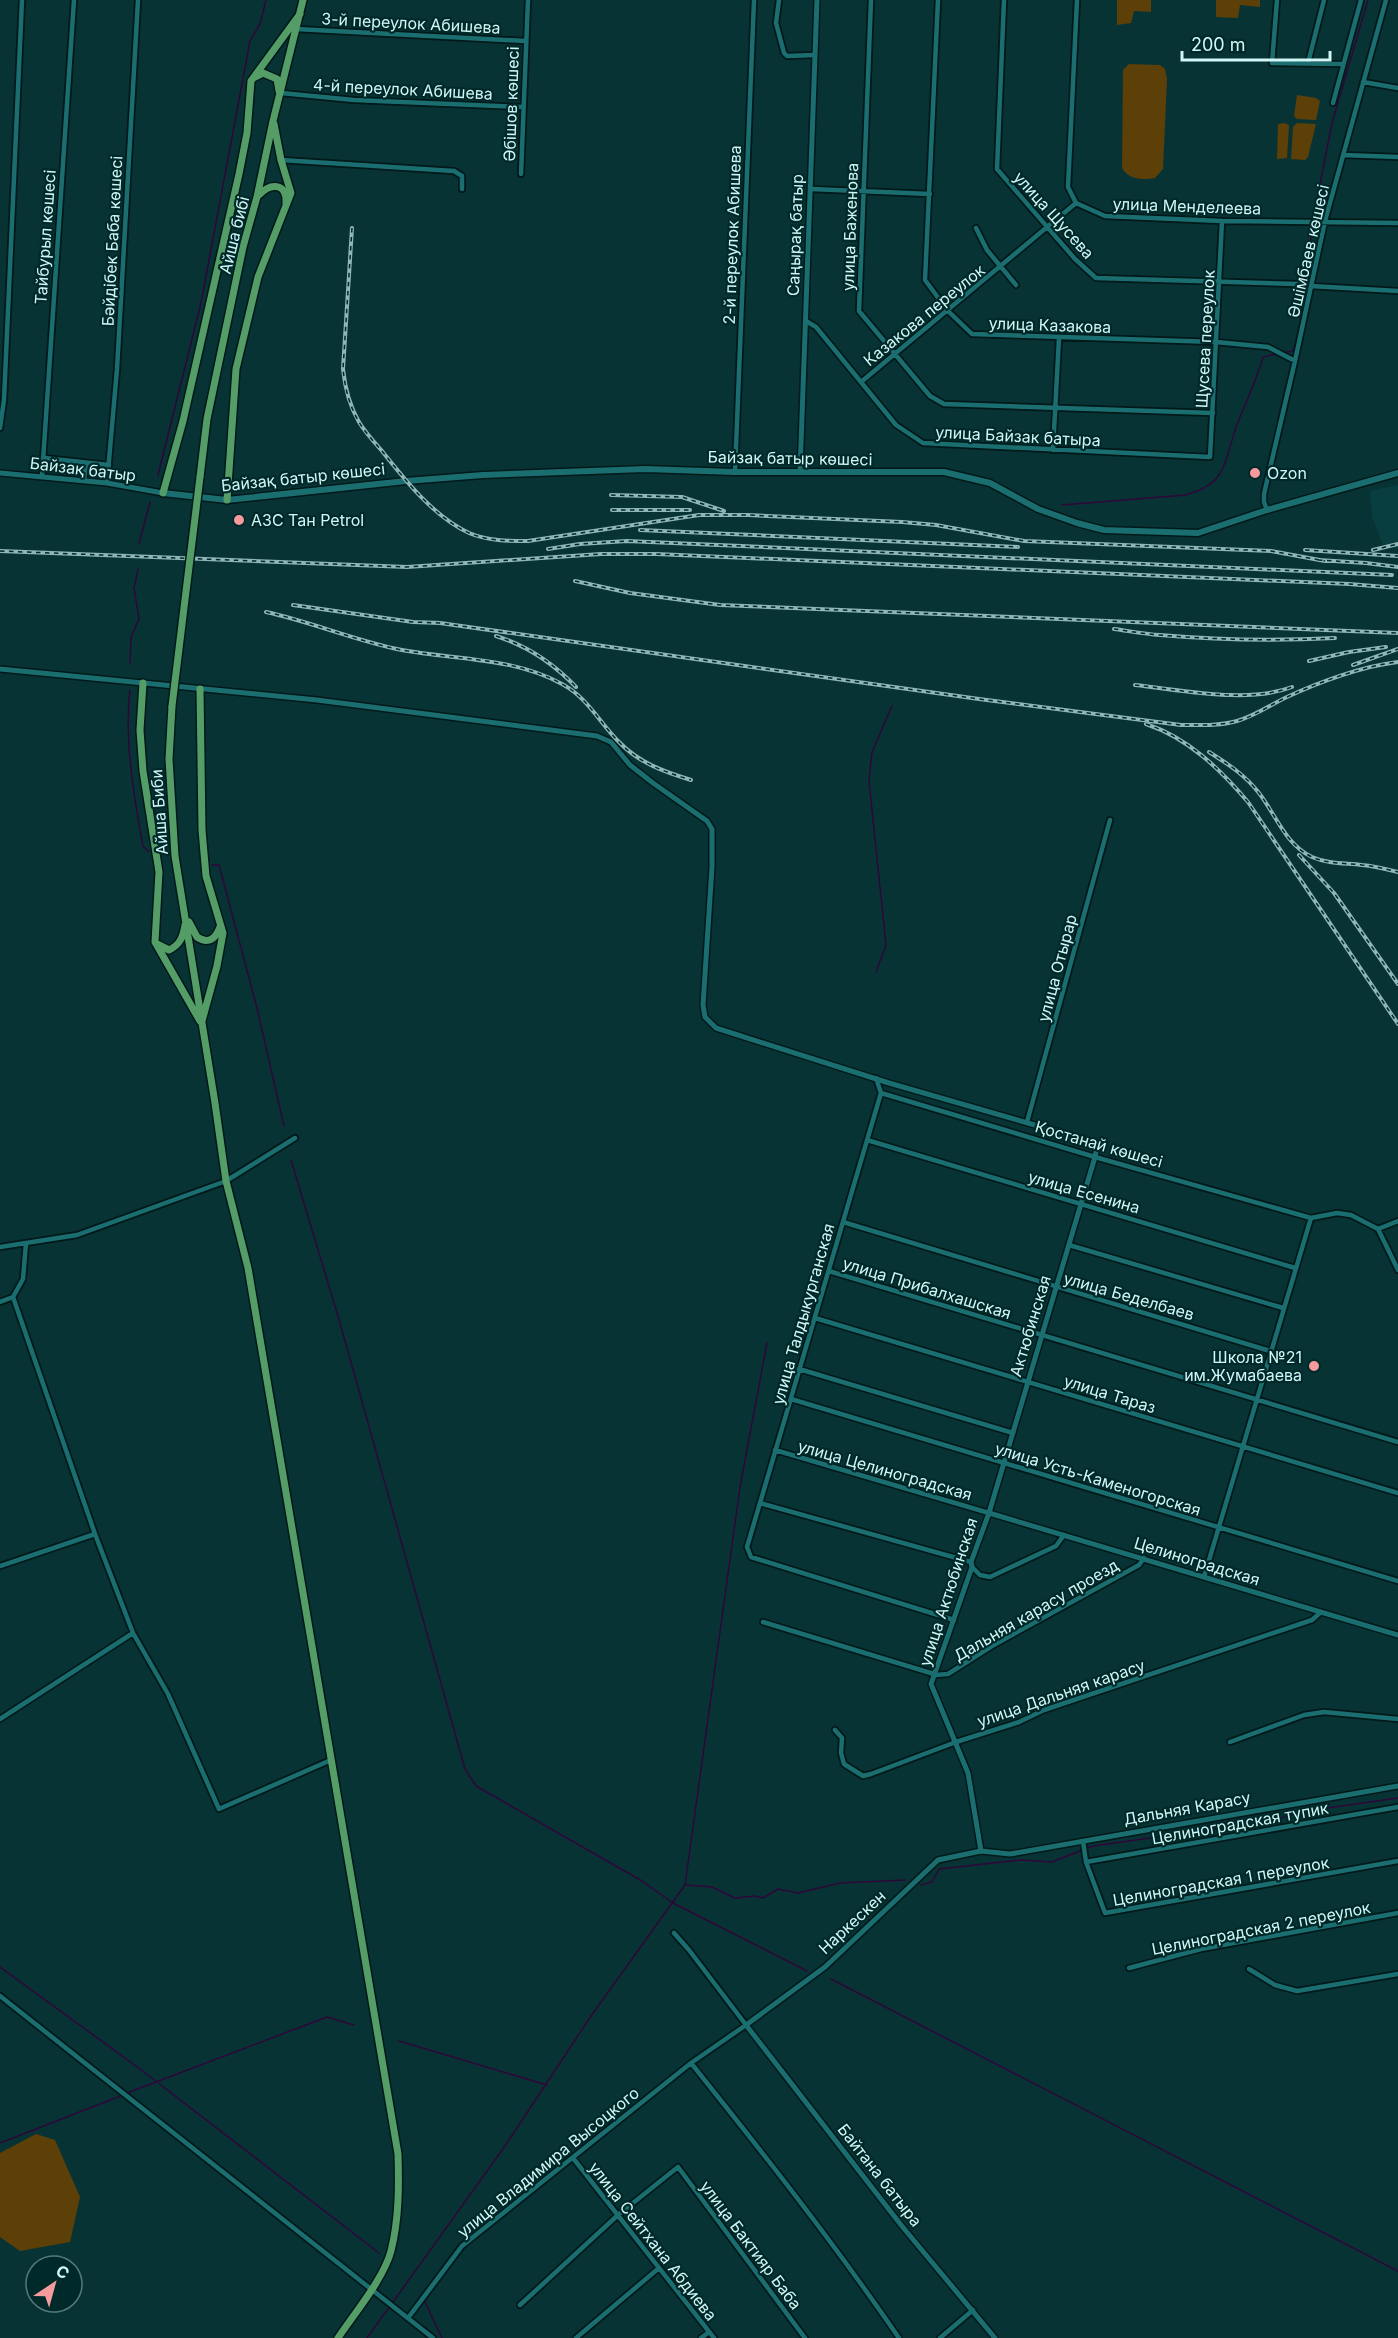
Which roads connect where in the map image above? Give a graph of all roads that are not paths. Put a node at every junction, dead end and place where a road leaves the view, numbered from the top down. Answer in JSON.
{"nodes":[{"id":1,"x":22,"y":0,"type":"edge"},
{"id":2,"x":74,"y":0,"type":"edge"},
{"id":3,"x":138,"y":0,"type":"edge"},
{"id":4,"x":303,"y":0,"type":"edge"},
{"id":5,"x":528,"y":0,"type":"edge"},
{"id":6,"x":754,"y":0,"type":"edge"},
{"id":7,"x":779,"y":0,"type":"edge"},
{"id":8,"x":817,"y":0,"type":"edge"},
{"id":9,"x":872,"y":0,"type":"edge"},
{"id":10,"x":938,"y":0,"type":"edge"},
{"id":11,"x":1004,"y":0,"type":"edge"},
{"id":12,"x":1077,"y":0,"type":"edge"},
{"id":13,"x":1277,"y":0,"type":"edge"},
{"id":14,"x":1324,"y":0,"type":"edge"},
{"id":15,"x":1362,"y":0,"type":"edge"},
{"id":16,"x":1386,"y":0,"type":"edge"},
{"id":17,"x":300,"y":14,"type":"junction"},
{"id":18,"x":296,"y":29,"type":"junction"},
{"id":19,"x":525,"y":40,"type":"junction"},
{"id":20,"x":815,"y":55,"type":"junction"},
{"id":21,"x":1308,"y":63,"type":"junction"},
{"id":22,"x":1343,"y":64,"type":"junction"},
{"id":23,"x":251,"y":81,"type":"junction"},
{"id":24,"x":1363,"y":82,"type":"junction"},
{"id":25,"x":1398,"y":88,"type":"edge"},
{"id":26,"x":280,"y":96,"type":"junction"},
{"id":27,"x":1333,"y":104,"type":"dead end"},
{"id":28,"x":523,"y":107,"type":"junction"},
{"id":29,"x":273,"y":121,"type":"junction"},
{"id":30,"x":1342,"y":156,"type":"junction"},
{"id":31,"x":1398,"y":157,"type":"edge"},
{"id":32,"x":281,"y":160,"type":"junction"},
{"id":33,"x":521,"y":174,"type":"dead end"},
{"id":34,"x":462,"y":189,"type":"dead end"},
{"id":35,"x":811,"y":189,"type":"junction"},
{"id":36,"x":864,"y":190,"type":"junction"},
{"id":37,"x":930,"y":195,"type":"junction"},
{"id":38,"x":257,"y":197,"type":"junction"},
{"id":39,"x":1076,"y":203,"type":"junction"},
{"id":40,"x":284,"y":213,"type":"junction"},
{"id":41,"x":1324,"y":220,"type":"junction"},
{"id":42,"x":1222,"y":221,"type":"junction"},
{"id":43,"x":1398,"y":223,"type":"edge"},
{"id":44,"x":1048,"y":227,"type":"junction"},
{"id":45,"x":976,"y":228,"type":"dead end"},
{"id":46,"x":1002,"y":266,"type":"junction"},
{"id":47,"x":1220,"y":281,"type":"junction"},
{"id":48,"x":1298,"y":284,"type":"dead end"},
{"id":49,"x":1016,"y":285,"type":"dead end"},
{"id":50,"x":1311,"y":286,"type":"junction"},
{"id":51,"x":1398,"y":291,"type":"edge"},
{"id":52,"x":948,"y":311,"type":"junction"},
{"id":53,"x":806,"y":321,"type":"junction"},
{"id":54,"x":1059,"y":338,"type":"junction"},
{"id":55,"x":1216,"y":342,"type":"junction"},
{"id":56,"x":895,"y":354,"type":"junction"},
{"id":57,"x":1295,"y":361,"type":"junction"},
{"id":58,"x":861,"y":382,"type":"junction"},
{"id":59,"x":1056,"y":407,"type":"junction"},
{"id":60,"x":1213,"y":413,"type":"junction"},
{"id":61,"x":0,"y":428,"type":"edge"},
{"id":62,"x":1053,"y":450,"type":"junction"},
{"id":63,"x":44,"y":458,"type":"junction"},
{"id":64,"x":1210,"y":458,"type":"joint"},
{"id":65,"x":86,"y":463,"type":"junction"},
{"id":66,"x":109,"y":465,"type":"junction"},
{"id":67,"x":735,"y":472,"type":"junction"},
{"id":68,"x":800,"y":472,"type":"junction"},
{"id":69,"x":0,"y":473,"type":"edge"},
{"id":70,"x":1398,"y":473,"type":"edge"},
{"id":71,"x":42,"y":476,"type":"junction"},
{"id":72,"x":84,"y":481,"type":"junction"},
{"id":73,"x":107,"y":483,"type":"junction"},
{"id":74,"x":163,"y":493,"type":"junction"},
{"id":75,"x":227,"y":500,"type":"junction"},
{"id":76,"x":1267,"y":510,"type":"junction"},
{"id":77,"x":0,"y":669,"type":"edge"},
{"id":78,"x":143,"y":683,"type":"junction"},
{"id":79,"x":200,"y":689,"type":"junction"},
{"id":80,"x":172,"y":706,"type":"joint"},
{"id":81,"x":1110,"y":820,"type":"dead end"},
{"id":82,"x":186,"y":915,"type":"junction"},
{"id":83,"x":220,"y":924,"type":"junction"},
{"id":84,"x":155,"y":942,"type":"junction"},
{"id":85,"x":201,"y":1023,"type":"junction"},
{"id":86,"x":876,"y":1078,"type":"junction"},
{"id":87,"x":881,"y":1093,"type":"junction"},
{"id":88,"x":1028,"y":1122,"type":"junction"},
{"id":89,"x":295,"y":1138,"type":"dead end"},
{"id":90,"x":867,"y":1140,"type":"junction"},
{"id":91,"x":1095,"y":1157,"type":"junction"},
{"id":92,"x":226,"y":1181,"type":"junction"},
{"id":93,"x":1081,"y":1203,"type":"junction"},
{"id":94,"x":1311,"y":1218,"type":"junction"},
{"id":95,"x":1398,"y":1221,"type":"edge"},
{"id":96,"x":843,"y":1222,"type":"junction"},
{"id":97,"x":1378,"y":1229,"type":"junction"},
{"id":98,"x":26,"y":1243,"type":"junction"},
{"id":99,"x":1069,"y":1245,"type":"junction"},
{"id":100,"x":0,"y":1247,"type":"edge"},
{"id":101,"x":1295,"y":1268,"type":"junction"},
{"id":102,"x":1398,"y":1270,"type":"edge"},
{"id":103,"x":829,"y":1271,"type":"junction"},
{"id":104,"x":1056,"y":1287,"type":"junction"},
{"id":105,"x":13,"y":1298,"type":"junction"},
{"id":106,"x":0,"y":1302,"type":"edge"},
{"id":107,"x":1283,"y":1308,"type":"junction"},
{"id":108,"x":815,"y":1318,"type":"junction"},
{"id":109,"x":1042,"y":1334,"type":"junction"},
{"id":110,"x":1270,"y":1351,"type":"junction"},
{"id":111,"x":799,"y":1369,"type":"junction"},
{"id":112,"x":1028,"y":1382,"type":"junction"},
{"id":113,"x":791,"y":1399,"type":"junction"},
{"id":114,"x":1256,"y":1400,"type":"junction"},
{"id":115,"x":1012,"y":1433,"type":"junction"},
{"id":116,"x":1398,"y":1442,"type":"edge"},
{"id":117,"x":1242,"y":1446,"type":"junction"},
{"id":118,"x":775,"y":1450,"type":"junction"},
{"id":119,"x":1004,"y":1463,"type":"junction"},
{"id":120,"x":1398,"y":1493,"type":"edge"},
{"id":121,"x":760,"y":1503,"type":"junction"},
{"id":122,"x":988,"y":1513,"type":"junction"},
{"id":123,"x":1219,"y":1527,"type":"junction"},
{"id":124,"x":95,"y":1534,"type":"junction"},
{"id":125,"x":1064,"y":1535,"type":"junction"},
{"id":126,"x":1144,"y":1558,"type":"junction"},
{"id":127,"x":972,"y":1565,"type":"junction"},
{"id":128,"x":0,"y":1566,"type":"edge"},
{"id":129,"x":1204,"y":1577,"type":"junction"},
{"id":130,"x":1398,"y":1581,"type":"edge"},
{"id":131,"x":1321,"y":1612,"type":"junction"},
{"id":132,"x":954,"y":1620,"type":"junction"},
{"id":133,"x":763,"y":1622,"type":"dead end"},
{"id":134,"x":133,"y":1634,"type":"junction"},
{"id":135,"x":1398,"y":1635,"type":"edge"},
{"id":136,"x":935,"y":1674,"type":"junction"},
{"id":137,"x":0,"y":1719,"type":"edge"},
{"id":138,"x":1398,"y":1719,"type":"edge"},
{"id":139,"x":835,"y":1730,"type":"dead end"},
{"id":140,"x":956,"y":1742,"type":"junction"},
{"id":141,"x":1230,"y":1742,"type":"dead end"},
{"id":142,"x":331,"y":1760,"type":"junction"},
{"id":143,"x":1398,"y":1785,"type":"edge"},
{"id":144,"x":1398,"y":1807,"type":"edge"},
{"id":145,"x":1083,"y":1841,"type":"junction"},
{"id":146,"x":981,"y":1851,"type":"junction"},
{"id":147,"x":1086,"y":1860,"type":"junction"},
{"id":148,"x":1398,"y":1861,"type":"edge"},
{"id":149,"x":1398,"y":1913,"type":"edge"},
{"id":150,"x":674,"y":1933,"type":"dead end"},
{"id":151,"x":1129,"y":1968,"type":"dead end"},
{"id":152,"x":1249,"y":1969,"type":"dead end"},
{"id":153,"x":1398,"y":1974,"type":"edge"},
{"id":154,"x":0,"y":1996,"type":"edge"},
{"id":155,"x":746,"y":2025,"type":"junction"},
{"id":156,"x":691,"y":2063,"type":"junction"},
{"id":157,"x":573,"y":2158,"type":"junction"},
{"id":158,"x":618,"y":2215,"type":"junction"},
{"id":159,"x":659,"y":2268,"type":"junction"},
{"id":160,"x":372,"y":2289,"type":"junction"},
{"id":161,"x":520,"y":2306,"type":"dead end"},
{"id":162,"x":973,"y":2310,"type":"junction"},
{"id":163,"x":408,"y":2318,"type":"junction"},
{"id":164,"x":709,"y":2332,"type":"junction"},
{"id":165,"x":432,"y":2337,"type":"edge"},
{"id":166,"x":338,"y":2338,"type":"edge"},
{"id":167,"x":576,"y":2338,"type":"edge"},
{"id":168,"x":701,"y":2338,"type":"edge"},
{"id":169,"x":714,"y":2338,"type":"edge"},
{"id":170,"x":805,"y":2338,"type":"edge"},
{"id":171,"x":899,"y":2338,"type":"edge"},
{"id":172,"x":940,"y":2338,"type":"edge"},
{"id":173,"x":995,"y":2338,"type":"edge"}],
"edges":[{"from":1,"to":61,"type":"street"},
{"from":2,"to":63,"type":"street","name":"Тайбурыл көшесі"},
{"from":3,"to":66,"type":"street","name":"Бәйдібек Баба көшесі"},
{"from":4,"to":17,"type":"main road","name":"Айша бибі"},
{"from":5,"to":19,"type":"street","name":"Әбішов көшесі"},
{"from":6,"to":67,"type":"street","name":"2-й переулок Абишева"},
{"from":7,"to":20,"type":"street"},
{"from":8,"to":20,"type":"street","name":"Саңырақ батыр"},
{"from":9,"to":36,"type":"street","name":"улица Баженова"},
{"from":10,"to":37,"type":"street","name":"улица Казакова"},
{"from":11,"to":44,"type":"street","name":"улица Щусева"},
{"from":12,"to":39,"type":"street"},
{"from":13,"to":21,"type":"street"},
{"from":14,"to":21,"type":"street"},
{"from":15,"to":22,"type":"street"},
{"from":16,"to":24,"type":"street","name":"Әшімбаев көшесі"},
{"from":17,"to":18,"type":"main road","name":"Айша бибі"},
{"from":17,"to":23,"type":"main road"},
{"from":18,"to":19,"type":"street","name":"3-й переулок Абишева"},
{"from":18,"to":26,"type":"main road","name":"Айша бибі"},
{"from":19,"to":28,"type":"street","name":"Әбішов көшесі"},
{"from":20,"to":35,"type":"street","name":"Саңырақ батыр"},
{"from":21,"to":22,"type":"street"},
{"from":22,"to":27,"type":"street"},
{"from":23,"to":26,"type":"main road"},
{"from":23,"to":74,"type":"main road"},
{"from":24,"to":25,"type":"street"},
{"from":24,"to":30,"type":"street","name":"Әшімбаев көшесі"},
{"from":26,"to":28,"type":"street","name":"4-й переулок Абишева"},
{"from":26,"to":29,"type":"main road","name":"Айша бибі"},
{"from":28,"to":33,"type":"street","name":"Әбішов көшесі"},
{"from":29,"to":32,"type":"main road"},
{"from":29,"to":38,"type":"main road","name":"Айша бибі"},
{"from":30,"to":31,"type":"street"},
{"from":30,"to":41,"type":"street","name":"Әшімбаев көшесі"},
{"from":32,"to":34,"type":"street"},
{"from":32,"to":40,"type":"main road"},
{"from":35,"to":36,"type":"street"},
{"from":35,"to":53,"type":"street","name":"Саңырақ батыр"},
{"from":36,"to":37,"type":"street"},
{"from":36,"to":56,"type":"street","name":"улица Баженова"},
{"from":37,"to":52,"type":"street","name":"улица Казакова"},
{"from":38,"to":40,"type":"main road"},
{"from":38,"to":80,"type":"main road","name":"Айша бибі","bridge":true},
{"from":39,"to":42,"type":"street","name":"улица Менделеева"},
{"from":39,"to":44,"type":"street","name":"Казакова переулок"},
{"from":40,"to":75,"type":"main road"},
{"from":41,"to":42,"type":"street","name":"улица Менделеева"},
{"from":41,"to":43,"type":"street","name":"улица Менделеева"},
{"from":41,"to":50,"type":"street","name":"Әшімбаев көшесі"},
{"from":42,"to":47,"type":"street","name":"Щусева переулок"},
{"from":44,"to":46,"type":"street","name":"Казакова переулок"},
{"from":44,"to":47,"type":"street","name":"улица Щусева"},
{"from":45,"to":46,"type":"street","name":"Казакова переулок"},
{"from":46,"to":49,"type":"street","name":"Казакова переулок"},
{"from":46,"to":52,"type":"street","name":"Казакова переулок"},
{"from":47,"to":48,"type":"street","name":"улица Щусева"},
{"from":47,"to":55,"type":"street","name":"Щусева переулок"},
{"from":50,"to":51,"type":"street"},
{"from":50,"to":57,"type":"street","name":"Әшімбаев көшесі"},
{"from":52,"to":54,"type":"street","name":"улица Казакова"},
{"from":52,"to":56,"type":"street","name":"Казакова переулок"},
{"from":53,"to":58,"type":"street","name":"улица Байзак батыра"},
{"from":53,"to":68,"type":"street","name":"Саңырақ батыр"},
{"from":54,"to":55,"type":"street","name":"улица Казакова"},
{"from":54,"to":59,"type":"street"},
{"from":55,"to":57,"type":"street","name":"улица Казакова"},
{"from":55,"to":60,"type":"street","name":"Щусева переулок"},
{"from":56,"to":58,"type":"street","name":"Казакова переулок"},
{"from":56,"to":59,"type":"street","name":"улица Баженова"},
{"from":57,"to":76,"type":"street","name":"Әшімбаев көшесі"},
{"from":58,"to":62,"type":"street","name":"улица Байзак батыра"},
{"from":59,"to":60,"type":"street","name":"улица Баженова"},
{"from":59,"to":62,"type":"street"},
{"from":60,"to":64,"type":"street","name":"Щусева переулок"},
{"from":62,"to":64,"type":"street","name":"улица Байзак батыра"},
{"from":63,"to":65,"type":"street"},
{"from":63,"to":71,"type":"street","name":"Тайбурыл көшесі"},
{"from":65,"to":66,"type":"street"},
{"from":65,"to":72,"type":"street"},
{"from":66,"to":73,"type":"street","name":"Бәйдібек Баба көшесі"},
{"from":67,"to":68,"type":"main road","name":"Байзақ батыр көшесі"},
{"from":67,"to":75,"type":"main road","name":"Байзақ батыр көшесі"},
{"from":68,"to":76,"type":"main road","name":"Байзақ батыр көшесі"},
{"from":69,"to":71,"type":"street","name":"Байзақ батыр"},
{"from":70,"to":76,"type":"main road","name":"Байзақ батыр көшесі"},
{"from":71,"to":72,"type":"street","name":"Байзақ батыр"},
{"from":72,"to":73,"type":"street","name":"Байзақ батыр"},
{"from":73,"to":74,"type":"street","name":"Байзақ батыр"},
{"from":74,"to":75,"type":"main road","name":"Байзақ батыр көшесі"},
{"from":77,"to":78,"type":"street"},
{"from":78,"to":79,"type":"street"},
{"from":78,"to":84,"type":"main road"},
{"from":79,"to":83,"type":"main road"},
{"from":79,"to":86,"type":"street"},
{"from":80,"to":82,"type":"main road","name":"Айша Биби"},
{"from":81,"to":88,"type":"street","name":"улица Отырар"},
{"from":82,"to":83,"type":"main road"},
{"from":82,"to":84,"type":"main road"},
{"from":82,"to":85,"type":"main road","name":"Айша Биби"},
{"from":83,"to":85,"type":"main road"},
{"from":84,"to":85,"type":"main road"},
{"from":85,"to":92,"type":"main road","name":"Айша Биби"},
{"from":86,"to":87,"type":"street"},
{"from":86,"to":88,"type":"street"},
{"from":87,"to":90,"type":"street","name":"улица Талдыкурганская"},
{"from":87,"to":91,"type":"street","name":"Қостанай көшесі"},
{"from":88,"to":91,"type":"street","name":"Актюбинская"},
{"from":89,"to":92,"type":"street"},
{"from":90,"to":93,"type":"street","name":"улица Есенина"},
{"from":90,"to":96,"type":"street","name":"улица Талдыкурганская"},
{"from":91,"to":93,"type":"street","name":"Актюбинская"},
{"from":91,"to":94,"type":"street","name":"Қостанай көшесі"},
{"from":92,"to":98,"type":"street"},
{"from":92,"to":142,"type":"main road","name":"Айша Биби"},
{"from":93,"to":99,"type":"street","name":"Актюбинская"},
{"from":93,"to":101,"type":"street","name":"улица Есенина"},
{"from":94,"to":97,"type":"street"},
{"from":94,"to":101,"type":"street"},
{"from":95,"to":97,"type":"street"},
{"from":96,"to":103,"type":"street","name":"улица Талдыкурганская"},
{"from":96,"to":104,"type":"street","name":"улица Беделбаев"},
{"from":97,"to":102,"type":"street"},
{"from":98,"to":100,"type":"street"},
{"from":98,"to":105,"type":"street"},
{"from":99,"to":104,"type":"street","name":"Актюбинская"},
{"from":99,"to":107,"type":"street"},
{"from":101,"to":107,"type":"street"},
{"from":103,"to":108,"type":"street","name":"улица Талдыкурганская"},
{"from":103,"to":109,"type":"street","name":"улица Прибалхашская"},
{"from":104,"to":109,"type":"street","name":"Актюбинская"},
{"from":104,"to":110,"type":"street","name":"улица Беделбаев"},
{"from":105,"to":106,"type":"street"},
{"from":105,"to":124,"type":"street"},
{"from":107,"to":110,"type":"street"},
{"from":108,"to":111,"type":"street","name":"улица Талдыкурганская"},
{"from":108,"to":112,"type":"street","name":"улица Тараз"},
{"from":109,"to":112,"type":"street","name":"Актюбинская"},
{"from":109,"to":114,"type":"street","name":"улица Прибалхашская"},
{"from":110,"to":114,"type":"street"},
{"from":111,"to":113,"type":"street","name":"улица Талдыкурганская"},
{"from":111,"to":115,"type":"street"},
{"from":112,"to":115,"type":"street","name":"Актюбинская"},
{"from":112,"to":117,"type":"street","name":"улица Тараз"},
{"from":113,"to":118,"type":"street","name":"улица Талдыкурганская"},
{"from":113,"to":119,"type":"street","name":"улица Усть-Каменогорская"},
{"from":114,"to":116,"type":"street","name":"улица Прибалхашская"},
{"from":114,"to":117,"type":"street"},
{"from":115,"to":119,"type":"street","name":"Актюбинская"},
{"from":117,"to":120,"type":"street","name":"улица Тараз"},
{"from":117,"to":123,"type":"street"},
{"from":118,"to":121,"type":"street","name":"улица Талдыкурганская"},
{"from":118,"to":122,"type":"street","name":"улица Целиноградская"},
{"from":119,"to":122,"type":"street","name":"Актюбинская"},
{"from":119,"to":123,"type":"street","name":"улица Усть-Каменогорская"},
{"from":121,"to":127,"type":"street"},
{"from":121,"to":132,"type":"street","name":"улица Талдыкурганская"},
{"from":122,"to":125,"type":"street","name":"Целиноградская"},
{"from":122,"to":127,"type":"street","name":"улица Актюбинская"},
{"from":123,"to":129,"type":"street"},
{"from":123,"to":130,"type":"street","name":"улица Усть-Каменогорская"},
{"from":124,"to":128,"type":"street"},
{"from":124,"to":134,"type":"street"},
{"from":125,"to":126,"type":"street","name":"Целиноградская"},
{"from":125,"to":127,"type":"street"},
{"from":126,"to":129,"type":"street","name":"Целиноградская"},
{"from":126,"to":136,"type":"street","name":"Дальняя карасу проезд"},
{"from":127,"to":132,"type":"street","name":"улица Актюбинская"},
{"from":129,"to":131,"type":"street","name":"Целиноградская"},
{"from":131,"to":135,"type":"street","name":"Целиноградская"},
{"from":131,"to":140,"type":"street","name":"улица Дальняя карасу"},
{"from":132,"to":136,"type":"street","name":"улица Актюбинская"},
{"from":133,"to":136,"type":"street"},
{"from":134,"to":137,"type":"street"},
{"from":134,"to":142,"type":"street"},
{"from":136,"to":140,"type":"street","name":"улица Актюбинская"},
{"from":138,"to":141,"type":"street"},
{"from":139,"to":140,"type":"street","name":"улица Дальняя карасу"},
{"from":140,"to":146,"type":"street","name":"улица Актюбинская"},
{"from":142,"to":160,"type":"main road","name":"Айша Биби"},
{"from":143,"to":145,"type":"street","name":"Дальняя Карасу"},
{"from":144,"to":147,"type":"street","name":"Целиноградская тупик"},
{"from":145,"to":146,"type":"street","name":"Дальняя Карасу"},
{"from":145,"to":147,"type":"street"},
{"from":146,"to":155,"type":"street","name":"Наркескен"},
{"from":147,"to":148,"type":"street","name":"Целиноградская 1 переулок"},
{"from":149,"to":151,"type":"street","name":"Целиноградская 2 переулок"},
{"from":150,"to":155,"type":"street"},
{"from":152,"to":153,"type":"street"},
{"from":154,"to":160,"type":"street"},
{"from":155,"to":156,"type":"street","name":"улица Владимира Высоцкого"},
{"from":155,"to":162,"type":"street","name":"Байтана батыра"},
{"from":156,"to":157,"type":"street","name":"улица Владимира Высоцкого"},
{"from":156,"to":171,"type":"street"},
{"from":157,"to":158,"type":"street","name":"улица Сейтхана Абдиева"},
{"from":157,"to":163,"type":"street","name":"улица Владимира Высоцкого"},
{"from":158,"to":159,"type":"street","name":"улица Сейтхана Абдиева"},
{"from":158,"to":161,"type":"street"},
{"from":158,"to":170,"type":"street","name":"улица Бактияр Баба"},
{"from":159,"to":164,"type":"street","name":"улица Сейтхана Абдиева"},
{"from":159,"to":167,"type":"street"},
{"from":160,"to":163,"type":"street"},
{"from":160,"to":166,"type":"main road","name":"Айша Биби"},
{"from":162,"to":172,"type":"street"},
{"from":162,"to":173,"type":"street","name":"Байтана батыра"},
{"from":163,"to":165,"type":"street"},
{"from":164,"to":168,"type":"street"},
{"from":164,"to":169,"type":"street","name":"улица Сейтхана Абдиева"}]}
